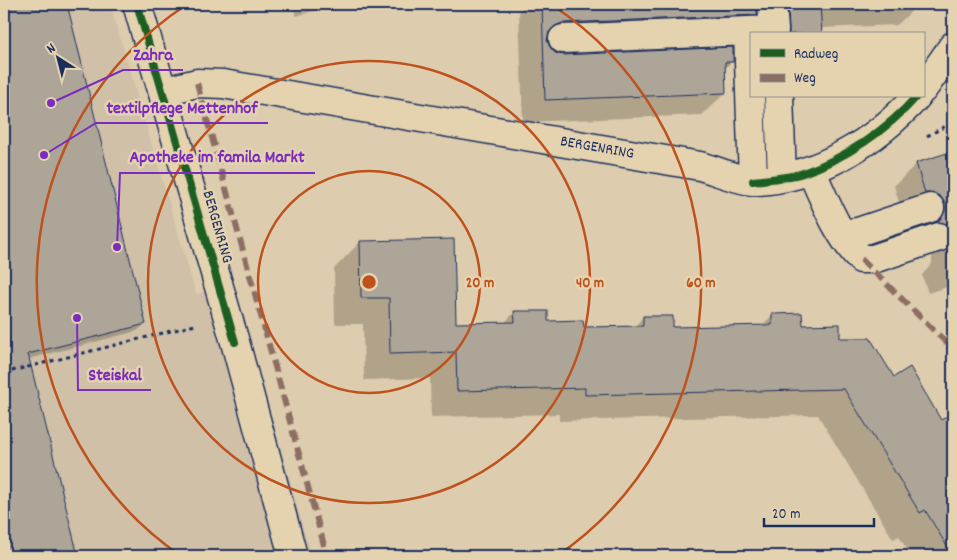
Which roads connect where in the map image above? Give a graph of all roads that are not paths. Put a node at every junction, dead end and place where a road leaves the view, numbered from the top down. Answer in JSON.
{"nodes":[{"id":1,"x":137,"y":4,"type":"edge"},
{"id":2,"x":772,"y":4,"type":"edge"},
{"id":3,"x":748,"y":31,"type":"junction"},
{"id":4,"x":563,"y":39,"type":"dead end"},
{"id":5,"x":953,"y":46,"type":"edge"},
{"id":6,"x":924,"y":88,"type":"edge"},
{"id":7,"x":164,"y":91,"type":"junction"},
{"id":8,"x":750,"y":91,"type":"edge"},
{"id":9,"x":750,"y":98,"type":"edge"},
{"id":10,"x":779,"y":98,"type":"edge"},
{"id":11,"x":915,"y":98,"type":"edge"},
{"id":12,"x":811,"y":170,"type":"junction"},
{"id":13,"x":782,"y":177,"type":"junction"},
{"id":14,"x":753,"y":181,"type":"junction"},
{"id":15,"x":930,"y":208,"type":"dead end"},
{"id":16,"x":842,"y":234,"type":"junction"},
{"id":17,"x":939,"y":237,"type":"dead end"},
{"id":18,"x":293,"y":556,"type":"edge"}],
"edges":[{"from":1,"to":7,"type":"street","name":"BERGENRING"},
{"from":2,"to":3,"type":"street"},
{"from":3,"to":4,"type":"street"},
{"from":3,"to":8,"type":"street"},
{"from":5,"to":6,"type":"street"},
{"from":7,"to":14,"type":"street","name":"BERGENRING"},
{"from":7,"to":18,"type":"street","name":"BERGENRING"},
{"from":9,"to":14,"type":"street"},
{"from":10,"to":13,"type":"street"},
{"from":11,"to":12,"type":"street","name":"BERGENRING"},
{"from":12,"to":13,"type":"street","name":"BERGENRING"},
{"from":12,"to":16,"type":"street"},
{"from":13,"to":14,"type":"street","name":"BERGENRING"},
{"from":15,"to":16,"type":"street"},
{"from":16,"to":17,"type":"street"}]}
